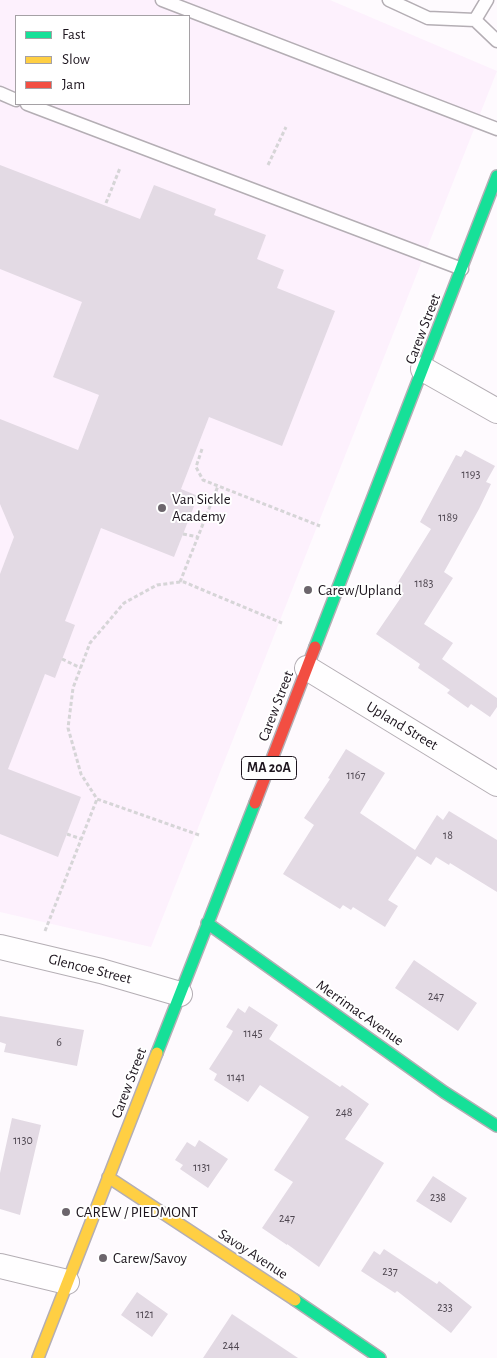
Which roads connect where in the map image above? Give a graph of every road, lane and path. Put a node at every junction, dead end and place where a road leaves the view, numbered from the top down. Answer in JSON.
{"nodes":[{"id":1,"x":162,"y":0,"type":"edge"},
{"id":2,"x":389,"y":0,"type":"edge"},
{"id":3,"x":487,"y":0,"type":"edge"},
{"id":4,"x":475,"y":20,"type":"junction"},
{"id":5,"x":497,"y":41,"type":"edge"},
{"id":6,"x":0,"y":93,"type":"edge"},
{"id":7,"x":15,"y":100,"type":"edge"},
{"id":8,"x":30,"y":105,"type":"edge"},
{"id":9,"x":286,"y":127,"type":"dead end"},
{"id":10,"x":497,"y":129,"type":"edge"},
{"id":11,"x":268,"y":165,"type":"dead end"},
{"id":12,"x":120,"y":168,"type":"dead end"},
{"id":13,"x":497,"y":176,"type":"edge"},
{"id":14,"x":106,"y":203,"type":"dead end"},
{"id":15,"x":462,"y":269,"type":"junction"},
{"id":16,"x":423,"y":369,"type":"junction"},
{"id":17,"x":497,"y":411,"type":"edge"},
{"id":18,"x":202,"y":448,"type":"dead end"},
{"id":19,"x":218,"y":486,"type":"junction"},
{"id":20,"x":320,"y":526,"type":"dead end"},
{"id":21,"x":183,"y":534,"type":"dead end"},
{"id":22,"x":198,"y":537,"type":"junction"},
{"id":23,"x":180,"y":582,"type":"junction"},
{"id":24,"x":282,"y":623,"type":"dead end"},
{"id":25,"x":62,"y":659,"type":"dead end"},
{"id":26,"x":81,"y":668,"type":"junction"},
{"id":27,"x":308,"y":668,"type":"junction"},
{"id":28,"x":497,"y":784,"type":"edge"},
{"id":29,"x":97,"y":798,"type":"junction"},
{"id":30,"x":67,"y":834,"type":"dead end"},
{"id":31,"x":199,"y":835,"type":"dead end"},
{"id":32,"x":81,"y":839,"type":"junction"},
{"id":33,"x":207,"y":923,"type":"junction"},
{"id":34,"x":45,"y":932,"type":"dead end"},
{"id":35,"x":0,"y":947,"type":"edge"},
{"id":36,"x":180,"y":994,"type":"junction"},
{"id":37,"x":497,"y":1126,"type":"edge"},
{"id":38,"x":108,"y":1177,"type":"junction"},
{"id":39,"x":0,"y":1266,"type":"edge"},
{"id":40,"x":67,"y":1282,"type":"junction"},
{"id":41,"x":38,"y":1358,"type":"edge"},
{"id":42,"x":380,"y":1358,"type":"edge"}],
"edges":[{"from":1,"to":10,"type":"lane"},
{"from":2,"to":4,"type":"lane"},
{"from":3,"to":4,"type":"lane"},
{"from":4,"to":5,"type":"lane"},
{"from":6,"to":7,"type":"lane"},
{"from":8,"to":15,"type":"lane"},
{"from":9,"to":11,"type":"path"},
{"from":12,"to":14,"type":"path"},
{"from":13,"to":15,"type":"main road","name":"Carew Street","number":"MA 20A"},
{"from":15,"to":16,"type":"main road","name":"Carew Street","number":"MA 20A"},
{"from":16,"to":17,"type":"street"},
{"from":16,"to":27,"type":"main road","name":"Carew Street","number":"MA 20A"},
{"from":18,"to":19,"type":"path"},
{"from":19,"to":20,"type":"path"},
{"from":19,"to":22,"type":"path"},
{"from":21,"to":22,"type":"path"},
{"from":22,"to":23,"type":"path"},
{"from":23,"to":24,"type":"path"},
{"from":23,"to":26,"type":"path"},
{"from":25,"to":26,"type":"path"},
{"from":26,"to":29,"type":"path"},
{"from":27,"to":28,"type":"street","name":"Upland Street"},
{"from":27,"to":33,"type":"main road","name":"Carew Street","number":"MA 20A"},
{"from":29,"to":31,"type":"path"},
{"from":29,"to":32,"type":"path"},
{"from":30,"to":32,"type":"path"},
{"from":32,"to":34,"type":"path"},
{"from":33,"to":36,"type":"main road","name":"Carew Street","number":"MA 20A"},
{"from":33,"to":37,"type":"main road","name":"Merrimac Avenue"},
{"from":35,"to":36,"type":"street","name":"Glencoe Street"},
{"from":36,"to":38,"type":"main road","name":"Carew Street","number":"MA 20A"},
{"from":38,"to":40,"type":"main road","name":"Carew Street","number":"MA 20A"},
{"from":38,"to":42,"type":"main road","name":"Savoy Avenue"},
{"from":39,"to":40,"type":"street"},
{"from":40,"to":41,"type":"main road","name":"Carew Street","number":"MA 20A"}]}
